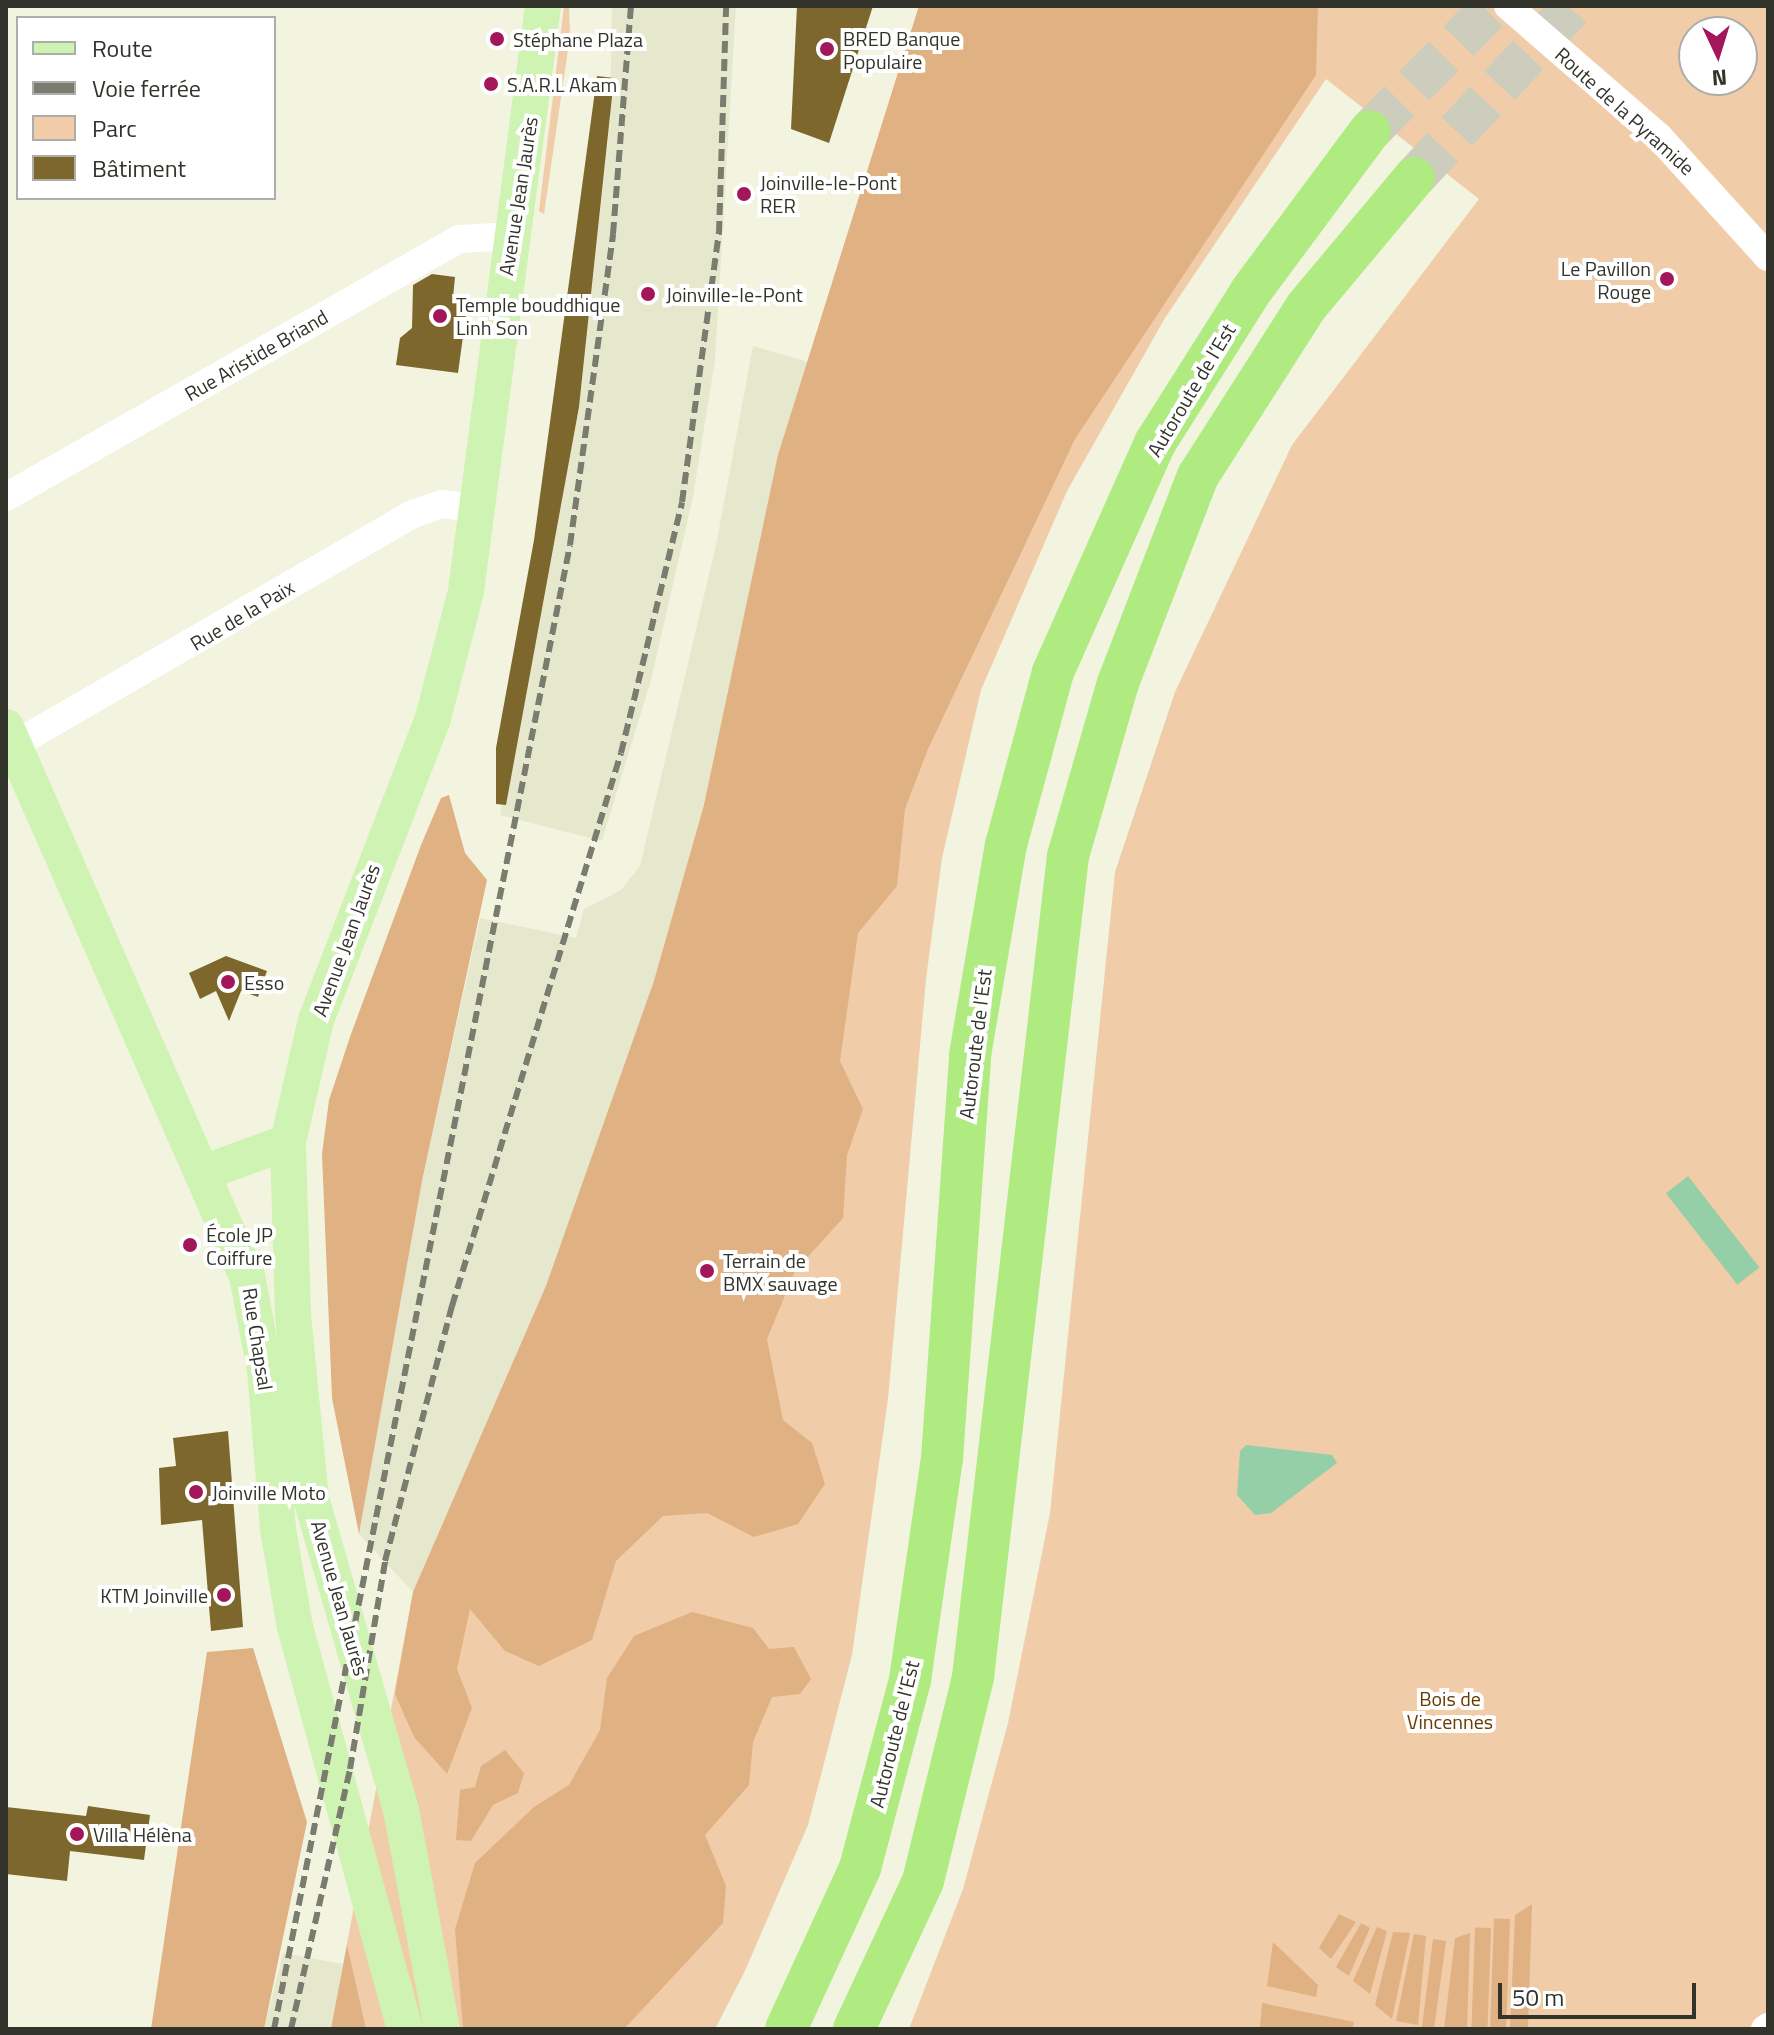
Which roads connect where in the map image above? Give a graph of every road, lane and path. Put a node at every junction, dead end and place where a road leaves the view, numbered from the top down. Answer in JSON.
{"nodes":[{"id":1,"x":543,"y":6,"type":"edge"},
{"id":2,"x":1508,"y":6,"type":"edge"},
{"id":3,"x":1370,"y":131,"type":"tunnel mouth"},
{"id":4,"x":1414,"y":178,"type":"tunnel mouth"},
{"id":5,"x":512,"y":236,"type":"junction"},
{"id":6,"x":1768,"y":257,"type":"edge"},
{"id":7,"x":6,"y":497,"type":"edge"},
{"id":8,"x":476,"y":508,"type":"junction"},
{"id":9,"x":10,"y":736,"type":"edge"},
{"id":10,"x":288,"y":1142,"type":"junction"},
{"id":11,"x":206,"y":1172,"type":"junction"},
{"id":12,"x":405,"y":2029,"type":"edge"},
{"id":13,"x":442,"y":2029,"type":"edge"},
{"id":14,"x":786,"y":2029,"type":"edge"},
{"id":15,"x":854,"y":2029,"type":"edge"}],
"edges":[{"from":1,"to":5,"type":"main road","name":"Avenue Jean Jaurès"},
{"from":2,"to":6,"type":"street","name":"Route de la Pyramide"},
{"from":3,"to":14,"type":"highway","name":"Autoroute de l’Est"},
{"from":4,"to":15,"type":"highway"},
{"from":5,"to":7,"type":"street","name":"Rue Aristide Briand"},
{"from":5,"to":8,"type":"main road","name":"Avenue Jean Jaurès"},
{"from":8,"to":9,"type":"street","name":"Rue de la Paix"},
{"from":8,"to":10,"type":"main road","name":"Avenue Jean Jaurès"},
{"from":9,"to":11,"type":"main road","name":"Rue Chapsal"},
{"from":10,"to":11,"type":"main road"},
{"from":10,"to":13,"type":"main road","name":"Avenue Jean Jaurès"},
{"from":11,"to":12,"type":"main road","name":"Rue Chapsal"}]}
